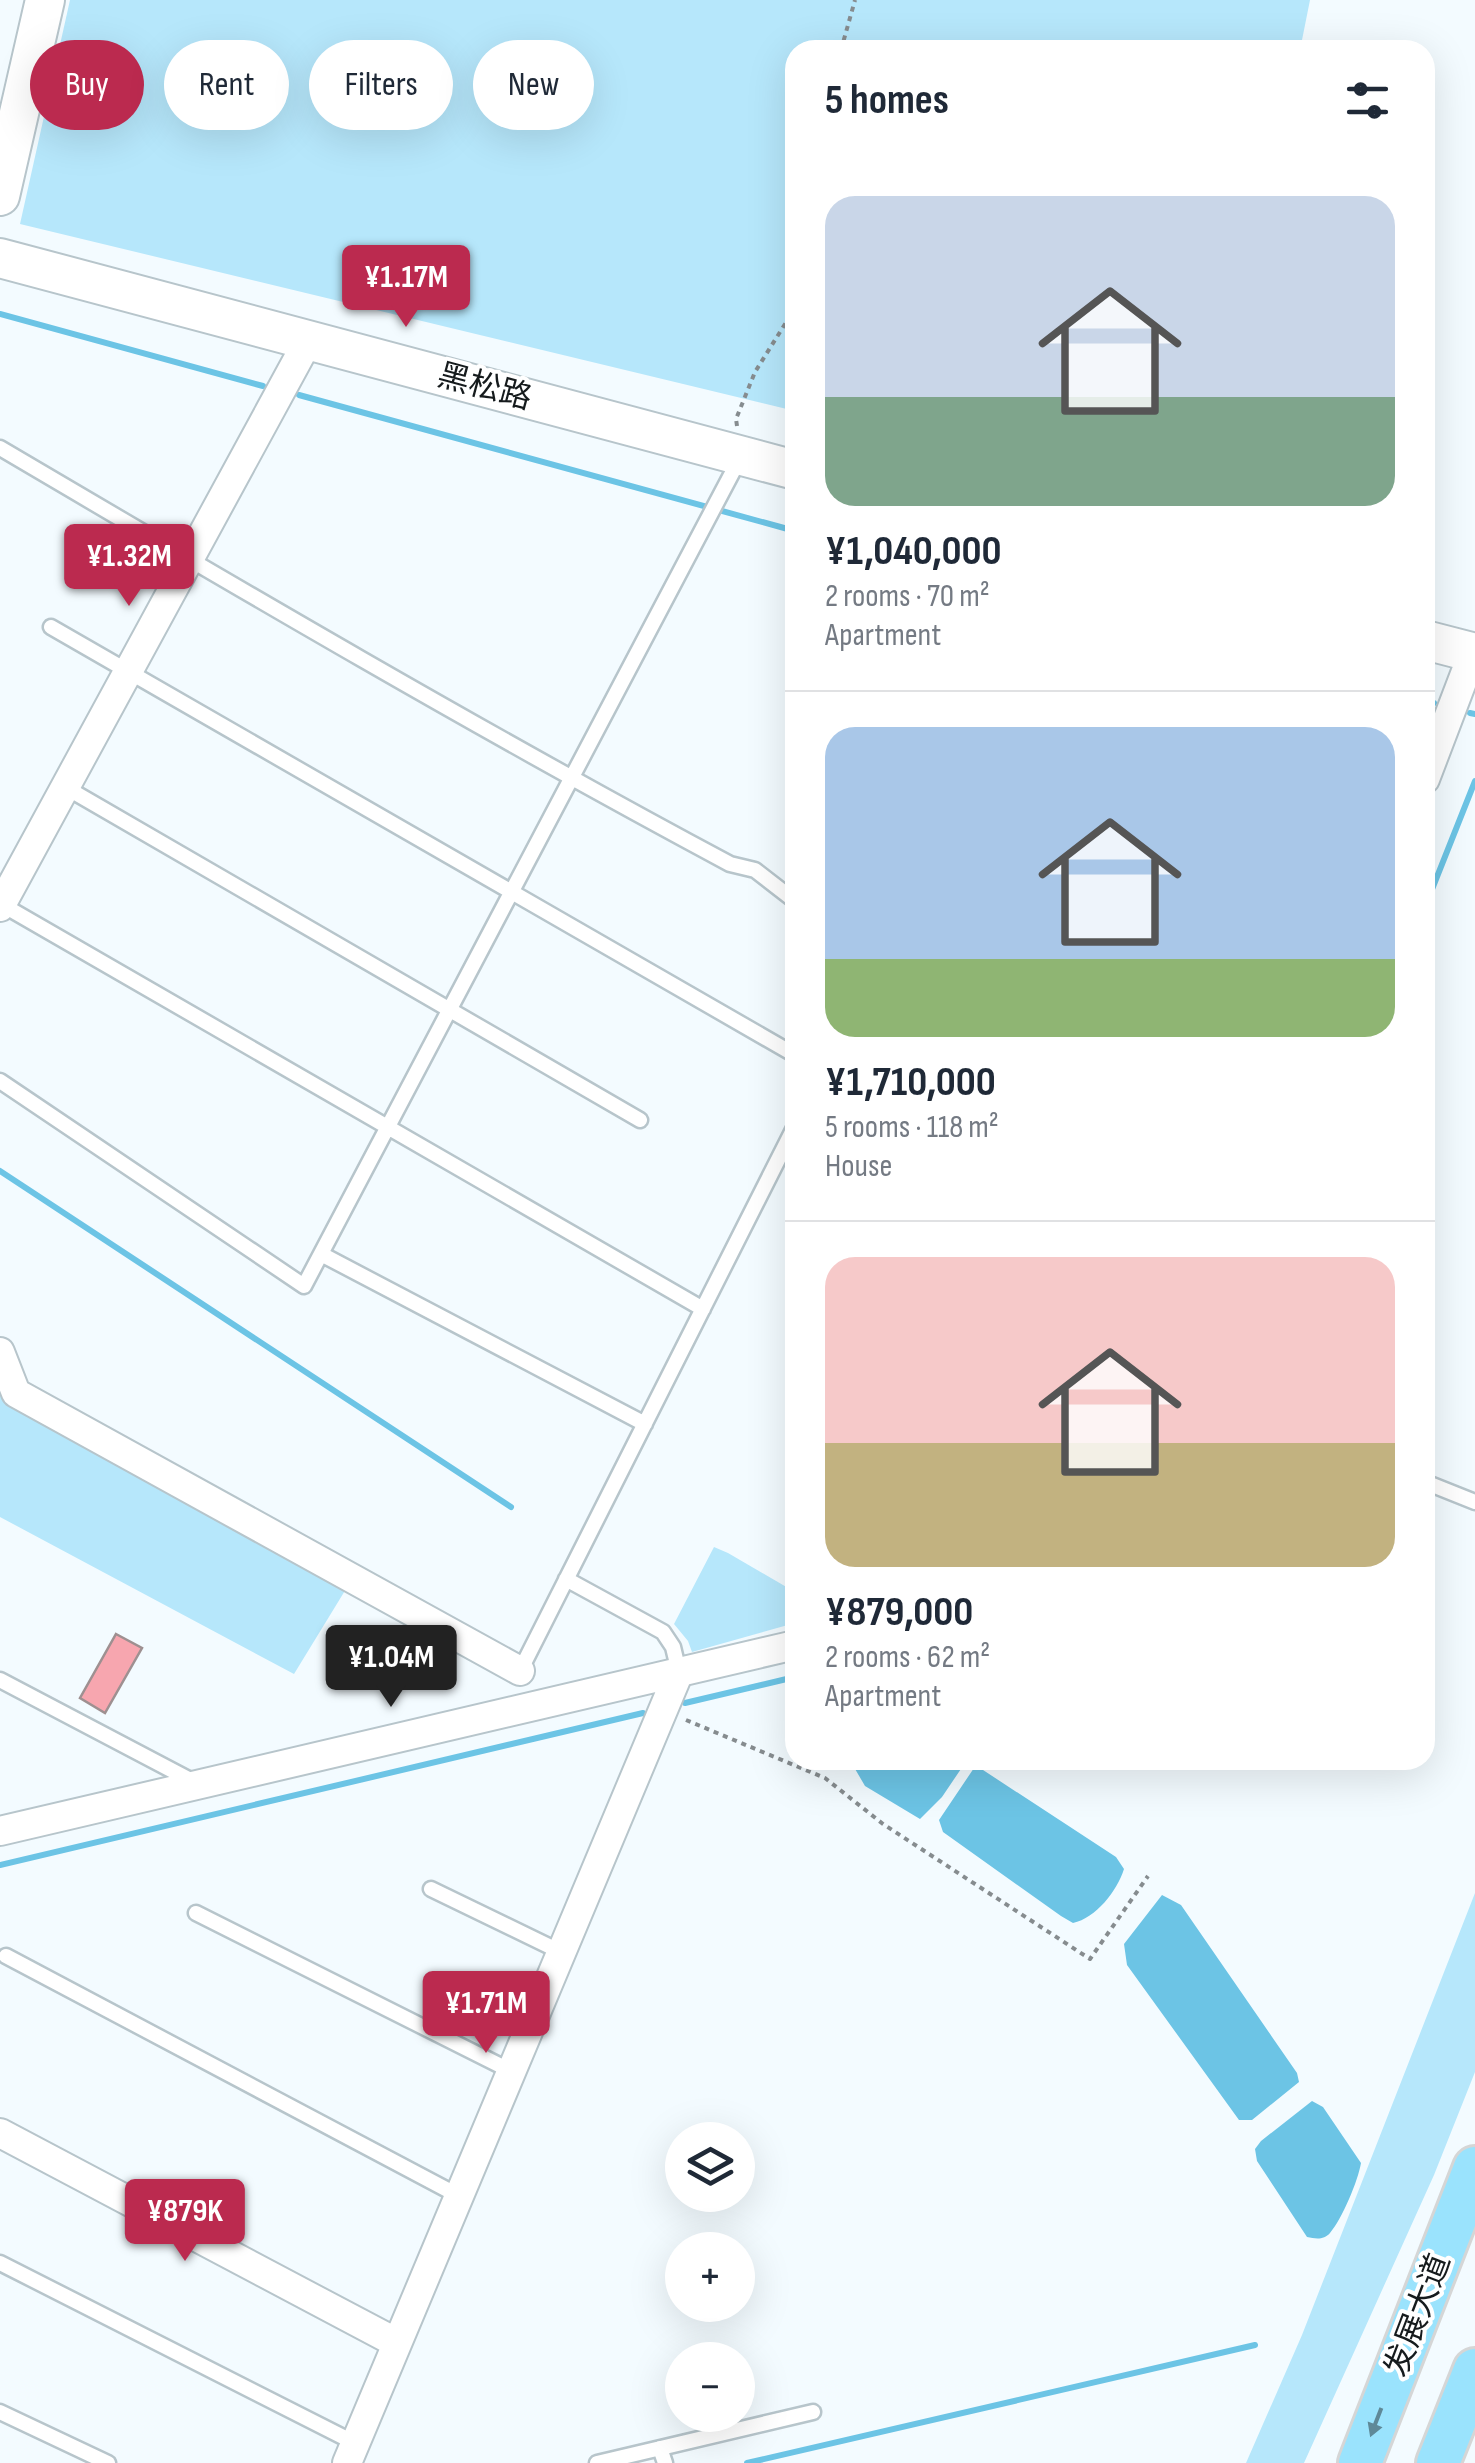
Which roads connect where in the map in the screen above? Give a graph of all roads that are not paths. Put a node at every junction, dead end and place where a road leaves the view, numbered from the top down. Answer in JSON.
{"nodes":[{"id":1,"x":45,"y":0,"type":"edge"},
{"id":2,"x":0,"y":196,"type":"edge"},
{"id":3,"x":0,"y":258,"type":"edge"},
{"id":4,"x":309,"y":339,"type":"junction"},
{"id":5,"x":0,"y":448,"type":"edge"},
{"id":6,"x":741,"y":456,"type":"junction"},
{"id":7,"x":785,"y":467,"type":"edge"},
{"id":8,"x":189,"y":560,"type":"junction"},
{"id":9,"x":50,"y":627,"type":"dead end"},
{"id":10,"x":1435,"y":643,"type":"edge"},
{"id":11,"x":1474,"y":653,"type":"edge"},
{"id":12,"x":128,"y":672,"type":"junction"},
{"id":13,"x":1435,"y":753,"type":"edge"},
{"id":14,"x":570,"y":779,"type":"junction"},
{"id":15,"x":65,"y":788,"type":"junction"},
{"id":16,"x":511,"y":892,"type":"junction"},
{"id":17,"x":785,"y":893,"type":"edge"},
{"id":18,"x":1,"y":906,"type":"edge"},
{"id":19,"x":449,"y":1010,"type":"junction"},
{"id":20,"x":785,"y":1050,"type":"edge"},
{"id":21,"x":0,"y":1082,"type":"edge"},
{"id":22,"x":640,"y":1120,"type":"dead end"},
{"id":23,"x":388,"y":1127,"type":"junction"},
{"id":24,"x":785,"y":1146,"type":"edge"},
{"id":25,"x":321,"y":1254,"type":"junction"},
{"id":26,"x":703,"y":1309,"type":"junction"},
{"id":27,"x":0,"y":1352,"type":"edge"},
{"id":28,"x":645,"y":1424,"type":"junction"},
{"id":29,"x":1435,"y":1486,"type":"edge"},
{"id":30,"x":1475,"y":1502,"type":"edge"},
{"id":31,"x":566,"y":1580,"type":"junction"},
{"id":32,"x":785,"y":1648,"type":"edge"},
{"id":33,"x":520,"y":1671,"type":"joint"},
{"id":34,"x":679,"y":1672,"type":"junction"},
{"id":35,"x":0,"y":1680,"type":"edge"},
{"id":36,"x":198,"y":1784,"type":"junction"},
{"id":37,"x":0,"y":1831,"type":"edge"},
{"id":38,"x":431,"y":1888,"type":"dead end"},
{"id":39,"x":196,"y":1913,"type":"dead end"},
{"id":40,"x":561,"y":1952,"type":"junction"},
{"id":41,"x":6,"y":1956,"type":"dead end"},
{"id":42,"x":511,"y":2071,"type":"junction"},
{"id":43,"x":0,"y":2134,"type":"edge"},
{"id":44,"x":1475,"y":2168,"type":"edge"},
{"id":45,"x":459,"y":2196,"type":"junction"},
{"id":46,"x":0,"y":2263,"type":"edge"},
{"id":47,"x":397,"y":2343,"type":"junction"},
{"id":48,"x":1475,"y":2370,"type":"edge"},
{"id":49,"x":0,"y":2412,"type":"edge"},
{"id":50,"x":813,"y":2412,"type":"dead end"},
{"id":51,"x":351,"y":2453,"type":"edge"},
{"id":52,"x":662,"y":2456,"type":"edge"},
{"id":53,"x":108,"y":2463,"type":"edge"},
{"id":54,"x":598,"y":2463,"type":"edge"},
{"id":55,"x":1360,"y":2463,"type":"edge"},
{"id":56,"x":1438,"y":2463,"type":"edge"}],
"edges":[{"from":1,"to":2,"type":"street"},
{"from":3,"to":4,"type":"street","name":"黑松路"},
{"from":4,"to":6,"type":"street","name":"黑松路"},
{"from":4,"to":8,"type":"street"},
{"from":5,"to":8,"type":"lane"},
{"from":6,"to":7,"type":"street","name":"黑松路"},
{"from":6,"to":14,"type":"lane"},
{"from":8,"to":12,"type":"street"},
{"from":8,"to":14,"type":"lane"},
{"from":9,"to":12,"type":"lane"},
{"from":10,"to":11,"type":"street"},
{"from":11,"to":13,"type":"street"},
{"from":12,"to":15,"type":"street"},
{"from":12,"to":16,"type":"lane"},
{"from":14,"to":16,"type":"lane"},
{"from":14,"to":17,"type":"lane"},
{"from":15,"to":18,"type":"street"},
{"from":15,"to":19,"type":"lane"},
{"from":16,"to":19,"type":"lane"},
{"from":16,"to":20,"type":"lane"},
{"from":18,"to":23,"type":"lane"},
{"from":19,"to":22,"type":"lane"},
{"from":19,"to":23,"type":"lane"},
{"from":21,"to":25,"type":"lane"},
{"from":23,"to":25,"type":"lane"},
{"from":23,"to":26,"type":"lane"},
{"from":24,"to":26,"type":"lane"},
{"from":25,"to":28,"type":"lane"},
{"from":26,"to":28,"type":"lane"},
{"from":27,"to":33,"type":"street"},
{"from":28,"to":31,"type":"lane"},
{"from":29,"to":30,"type":"lane"},
{"from":31,"to":33,"type":"lane"},
{"from":31,"to":34,"type":"lane"},
{"from":32,"to":34,"type":"street"},
{"from":34,"to":36,"type":"street"},
{"from":34,"to":40,"type":"street"},
{"from":35,"to":36,"type":"lane"},
{"from":36,"to":37,"type":"street"},
{"from":38,"to":40,"type":"lane"},
{"from":39,"to":42,"type":"lane"},
{"from":40,"to":42,"type":"street"},
{"from":41,"to":45,"type":"lane"},
{"from":42,"to":45,"type":"street"},
{"from":43,"to":47,"type":"street"},
{"from":44,"to":55,"type":"main road","name":"发展大道","one_way":true},
{"from":45,"to":47,"type":"street"},
{"from":46,"to":51,"type":"lane"},
{"from":47,"to":51,"type":"street"},
{"from":48,"to":56,"type":"main road"},
{"from":49,"to":53,"type":"lane"},
{"from":50,"to":52,"type":"lane"},
{"from":52,"to":54,"type":"lane"}]}
